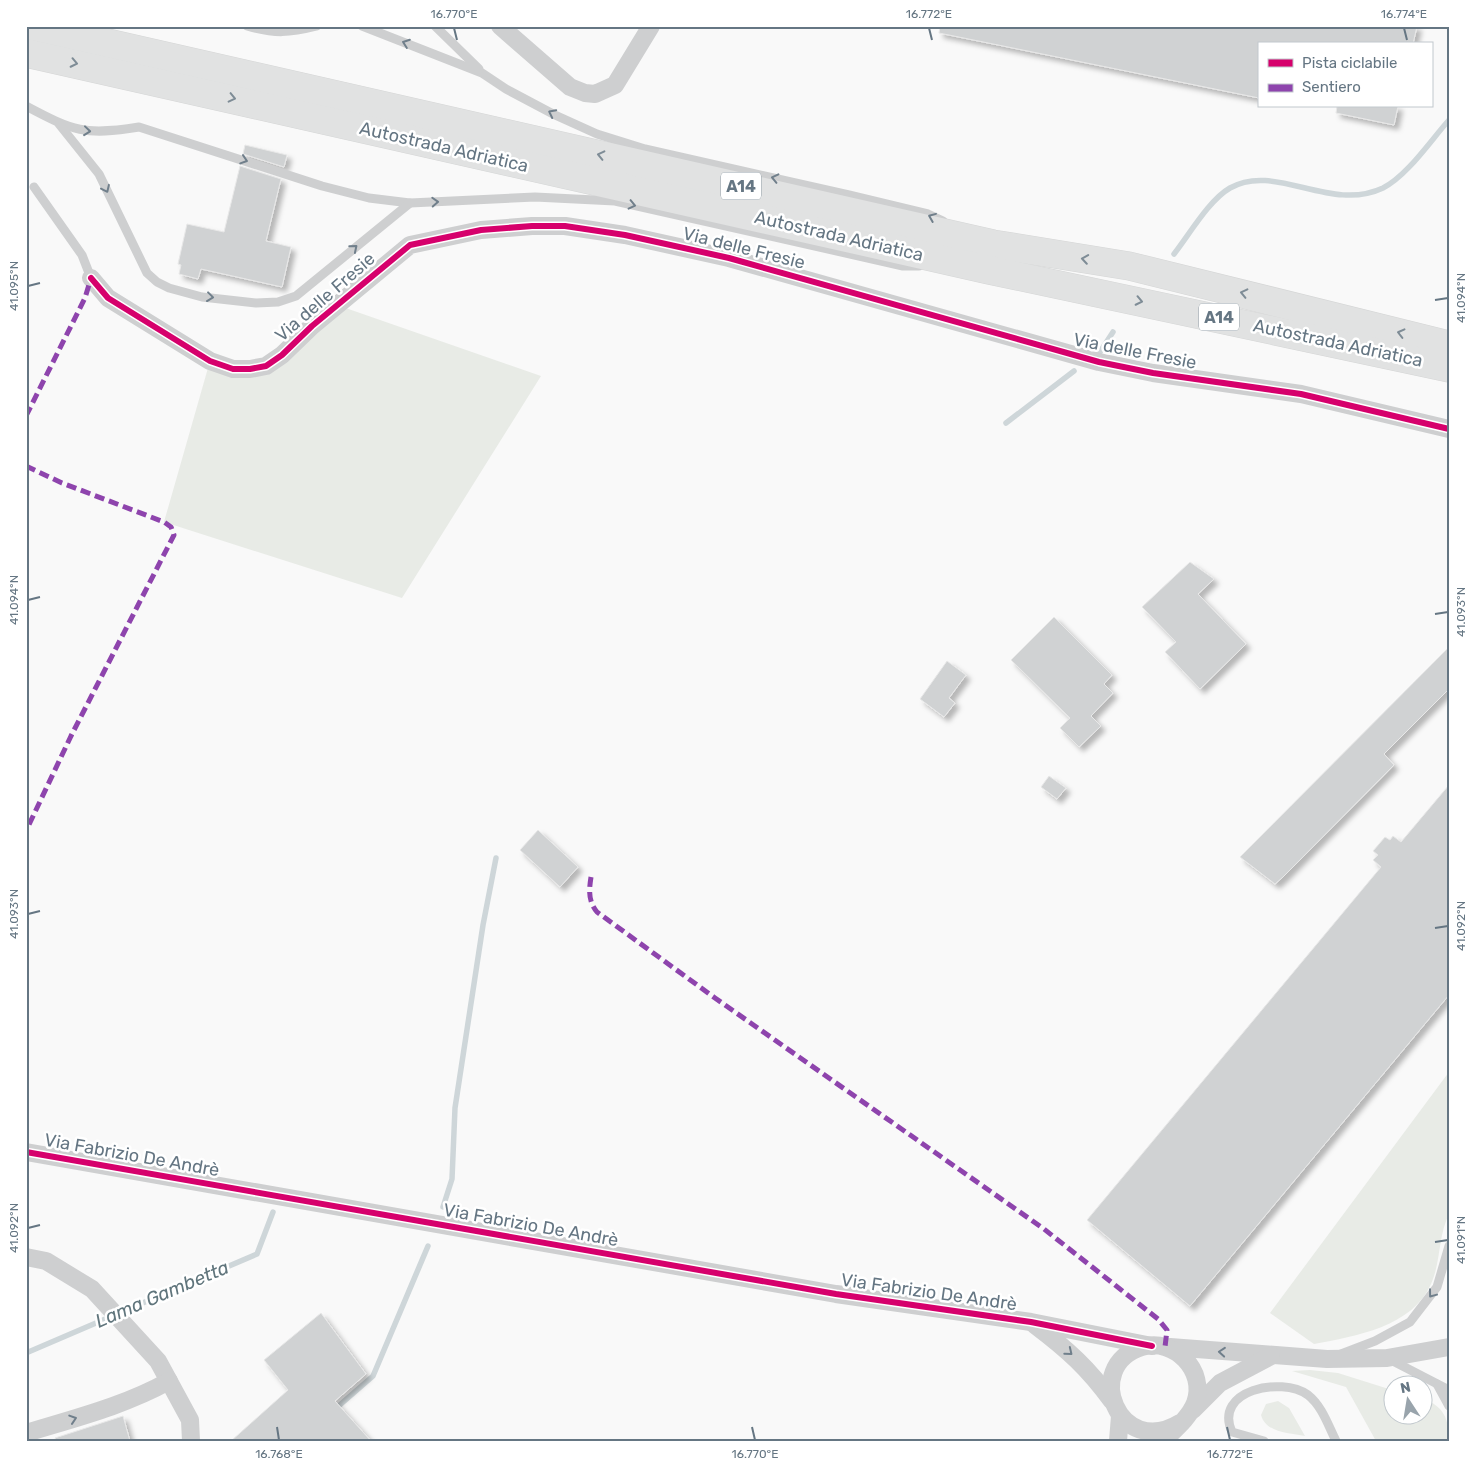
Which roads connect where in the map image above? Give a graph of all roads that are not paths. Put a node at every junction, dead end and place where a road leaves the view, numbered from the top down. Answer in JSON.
{"nodes":[{"id":1,"x":33,"y":26,"type":"edge"},
{"id":2,"x":247,"y":26,"type":"edge"},
{"id":3,"x":317,"y":26,"type":"edge"},
{"id":4,"x":362,"y":26,"type":"edge"},
{"id":5,"x":434,"y":26,"type":"edge"},
{"id":6,"x":500,"y":26,"type":"edge"},
{"id":7,"x":651,"y":26,"type":"edge"},
{"id":8,"x":26,"y":53,"type":"edge"},
{"id":9,"x":482,"y":73,"type":"junction"},
{"id":10,"x":26,"y":106,"type":"edge"},
{"id":11,"x":57,"y":122,"type":"junction"},
{"id":12,"x":34,"y":187,"type":"dead end"},
{"id":13,"x":410,"y":203,"type":"junction"},
{"id":14,"x":991,"y":257,"type":"junction"},
{"id":15,"x":91,"y":278,"type":"joint"},
{"id":16,"x":1449,"y":345,"type":"edge"},
{"id":17,"x":1449,"y":368,"type":"edge"},
{"id":18,"x":1449,"y":429,"type":"edge"},
{"id":19,"x":26,"y":1152,"type":"edge"},
{"id":20,"x":1448,"y":1248,"type":"edge"},
{"id":21,"x":26,"y":1257,"type":"edge"},
{"id":22,"x":1031,"y":1322,"type":"junction"},
{"id":23,"x":1158,"y":1346,"type":"junction"},
{"id":24,"x":1449,"y":1347,"type":"edge"},
{"id":25,"x":1271,"y":1356,"type":"junction"},
{"id":26,"x":1387,"y":1358,"type":"junction"},
{"id":27,"x":1327,"y":1359,"type":"junction"},
{"id":28,"x":169,"y":1381,"type":"junction"},
{"id":29,"x":1437,"y":1384,"type":"junction"},
{"id":30,"x":1449,"y":1388,"type":"edge"},
{"id":31,"x":1449,"y":1406,"type":"edge"},
{"id":32,"x":1116,"y":1409,"type":"junction"},
{"id":33,"x":1185,"y":1417,"type":"junction"},
{"id":34,"x":26,"y":1433,"type":"edge"},
{"id":35,"x":191,"y":1441,"type":"edge"},
{"id":36,"x":1118,"y":1441,"type":"edge"},
{"id":37,"x":1163,"y":1441,"type":"edge"},
{"id":38,"x":1264,"y":1441,"type":"edge"},
{"id":39,"x":1336,"y":1441,"type":"edge"}],
"edges":[{"from":14,"to":1,"type":"highway","name":"Autostrada Adriatica","number":"A14","one_way":true},
{"from":2,"to":3,"type":"lane"},
{"from":9,"to":4,"type":"lane","one_way":true},
{"from":5,"to":9,"type":"lane"},
{"from":6,"to":7,"type":"street"},
{"from":8,"to":14,"type":"highway","name":"Autostrada Adriatica","number":"A14","one_way":true},
{"from":14,"to":9,"type":"lane","one_way":true},
{"from":10,"to":11,"type":"lane"},
{"from":11,"to":13,"type":"lane","one_way":true},
{"from":11,"to":13,"type":"lane","one_way":true},
{"from":12,"to":15,"type":"lane"},
{"from":13,"to":14,"type":"lane","one_way":true},
{"from":16,"to":14,"type":"highway","name":"Autostrada Adriatica","number":"A14","one_way":true},
{"from":14,"to":17,"type":"highway","name":"Autostrada Adriatica","number":"A14","one_way":true},
{"from":15,"to":18,"type":"street","name":"Via delle Fresie"},
{"from":19,"to":22,"type":"street","name":"Via Fabrizio De Andrè"},
{"from":20,"to":27,"type":"lane","one_way":true},
{"from":21,"to":28,"type":"street"},
{"from":22,"to":23,"type":"street","name":"Via Fabrizio De Andrè"},
{"from":22,"to":32,"type":"street","one_way":true},
{"from":25,"to":23,"type":"street","name":"Via Fabrizio De Andrè","one_way":true},
{"from":23,"to":32,"type":"street"},
{"from":23,"to":33,"type":"street"},
{"from":24,"to":26,"type":"street","name":"Via Fabrizio De Andrè"},
{"from":25,"to":27,"type":"street","name":"Via Fabrizio De Andrè"},
{"from":25,"to":33,"type":"street"},
{"from":26,"to":27,"type":"street","name":"Via Fabrizio De Andrè"},
{"from":26,"to":29,"type":"lane"},
{"from":34,"to":28,"type":"street","one_way":true},
{"from":28,"to":35,"type":"street"},
{"from":29,"to":30,"type":"lane"},
{"from":29,"to":31,"type":"lane"},
{"from":32,"to":33,"type":"street"},
{"from":32,"to":36,"type":"street"},
{"from":33,"to":37,"type":"street"},
{"from":38,"to":39,"type":"lane"}]}
